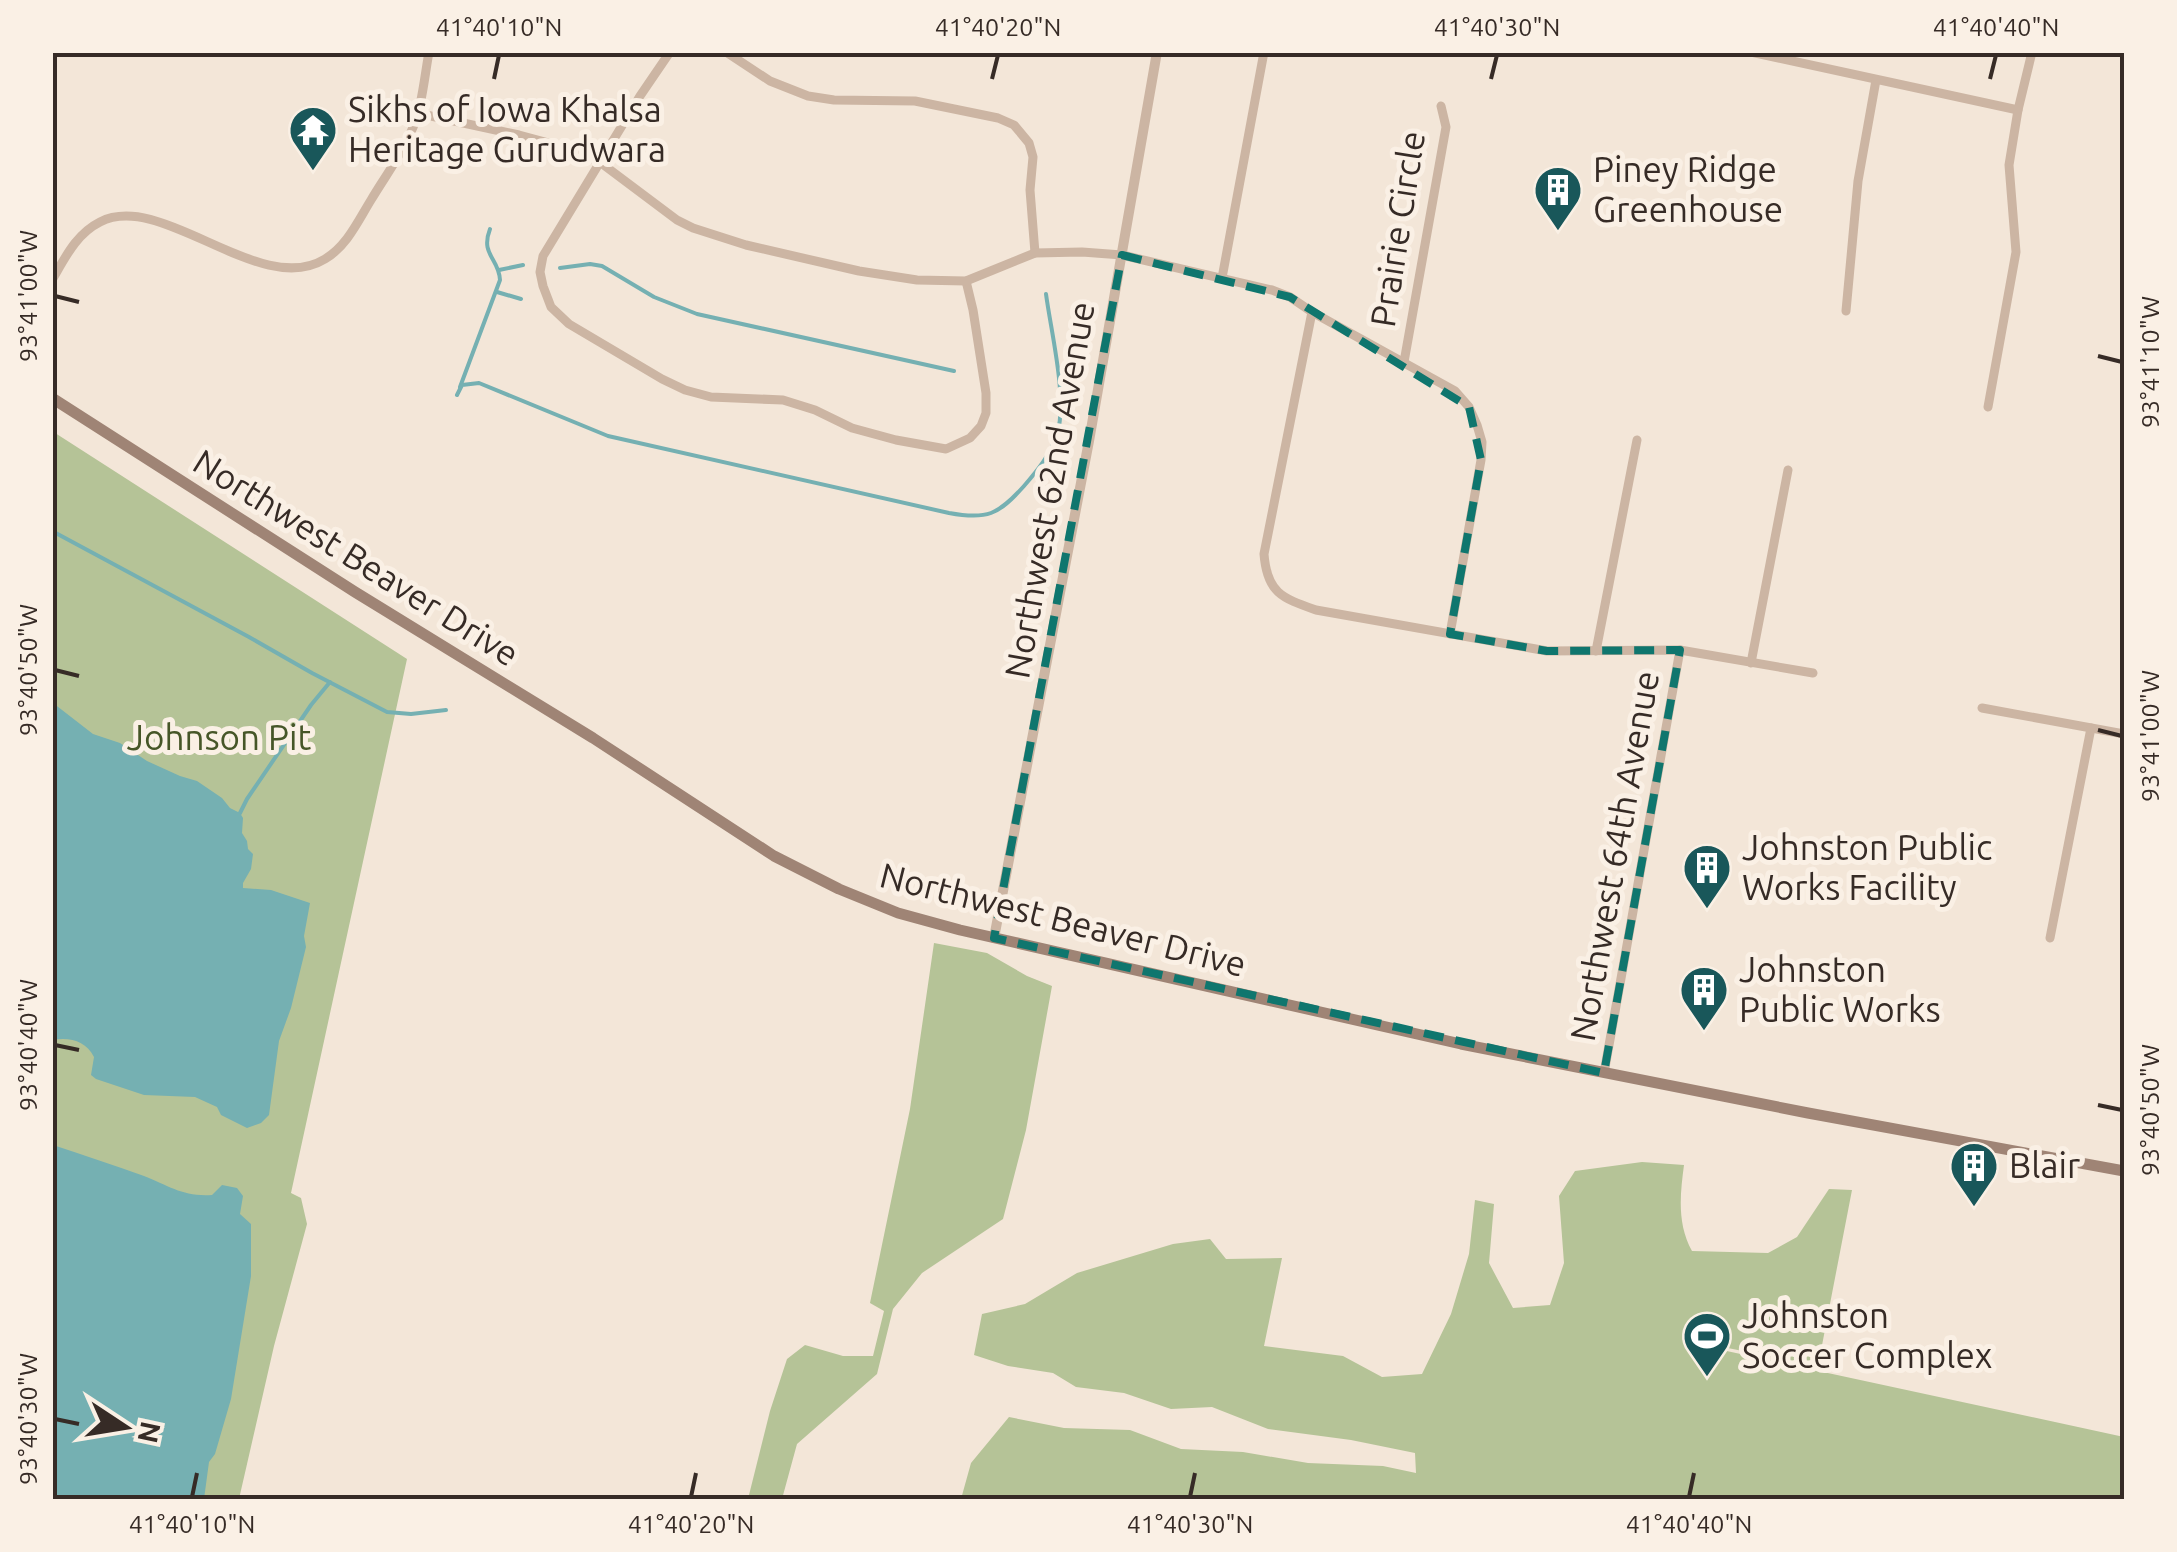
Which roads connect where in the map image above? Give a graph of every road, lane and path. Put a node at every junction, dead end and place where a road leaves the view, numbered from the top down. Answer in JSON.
{"nodes":[{"id":1,"x":429,"y":52,"type":"edge"},
{"id":2,"x":670,"y":52,"type":"edge"},
{"id":3,"x":726,"y":52,"type":"edge"},
{"id":4,"x":1157,"y":52,"type":"edge"},
{"id":5,"x":1264,"y":52,"type":"edge"},
{"id":6,"x":1751,"y":52,"type":"edge"},
{"id":7,"x":2032,"y":52,"type":"edge"},
{"id":8,"x":1876,"y":80,"type":"junction"},
{"id":9,"x":1441,"y":106,"type":"dead end"},
{"id":10,"x":2018,"y":110,"type":"junction"},
{"id":11,"x":417,"y":113,"type":"junction"},
{"id":12,"x":601,"y":163,"type":"junction"},
{"id":13,"x":1035,"y":253,"type":"junction"},
{"id":14,"x":1122,"y":255,"type":"junction"},
{"id":15,"x":1222,"y":278,"type":"junction"},
{"id":16,"x":52,"y":280,"type":"edge"},
{"id":17,"x":966,"y":280,"type":"junction"},
{"id":18,"x":1846,"y":311,"type":"dead end"},
{"id":19,"x":1312,"y":312,"type":"junction"},
{"id":20,"x":1404,"y":362,"type":"junction"},
{"id":21,"x":52,"y":398,"type":"edge"},
{"id":22,"x":1988,"y":407,"type":"dead end"},
{"id":23,"x":1637,"y":440,"type":"dead end"},
{"id":24,"x":1788,"y":470,"type":"dead end"},
{"id":25,"x":1450,"y":634,"type":"junction"},
{"id":26,"x":1680,"y":650,"type":"junction"},
{"id":27,"x":1596,"y":651,"type":"junction"},
{"id":28,"x":1750,"y":663,"type":"junction"},
{"id":29,"x":1814,"y":673,"type":"dead end"},
{"id":30,"x":1982,"y":708,"type":"dead end"},
{"id":31,"x":2091,"y":728,"type":"junction"},
{"id":32,"x":2124,"y":734,"type":"edge"},
{"id":33,"x":994,"y":938,"type":"junction"},
{"id":34,"x":2050,"y":938,"type":"dead end"},
{"id":35,"x":1604,"y":1073,"type":"junction"},
{"id":36,"x":2124,"y":1170,"type":"edge"}],
"edges":[{"from":1,"to":11,"type":"street"},
{"from":2,"to":12,"type":"street"},
{"from":3,"to":13,"type":"street"},
{"from":4,"to":14,"type":"street","name":"Northwest 62nd Avenue"},
{"from":5,"to":15,"type":"street"},
{"from":6,"to":8,"type":"street"},
{"from":7,"to":10,"type":"street"},
{"from":8,"to":10,"type":"street"},
{"from":8,"to":18,"type":"street"},
{"from":9,"to":20,"type":"street","name":"Prairie Circle"},
{"from":10,"to":22,"type":"street"},
{"from":11,"to":12,"type":"street"},
{"from":11,"to":16,"type":"street"},
{"from":12,"to":17,"type":"street"},
{"from":12,"to":17,"type":"street"},
{"from":13,"to":14,"type":"street"},
{"from":13,"to":17,"type":"street"},
{"from":14,"to":15,"type":"street"},
{"from":14,"to":33,"type":"street","name":"Northwest 62nd Avenue"},
{"from":15,"to":19,"type":"street"},
{"from":19,"to":20,"type":"street"},
{"from":19,"to":25,"type":"street"},
{"from":20,"to":25,"type":"street"},
{"from":21,"to":33,"type":"main road","name":"Northwest Beaver Drive"},
{"from":23,"to":27,"type":"street"},
{"from":24,"to":28,"type":"street"},
{"from":25,"to":27,"type":"street"},
{"from":26,"to":27,"type":"street"},
{"from":26,"to":28,"type":"street"},
{"from":26,"to":35,"type":"street","name":"Northwest 64th Avenue"},
{"from":28,"to":29,"type":"street"},
{"from":30,"to":31,"type":"street"},
{"from":31,"to":32,"type":"street"},
{"from":31,"to":34,"type":"street"},
{"from":33,"to":35,"type":"main road","name":"Northwest Beaver Drive"},
{"from":35,"to":36,"type":"main road","name":"Northwest Beaver Drive"}]}
